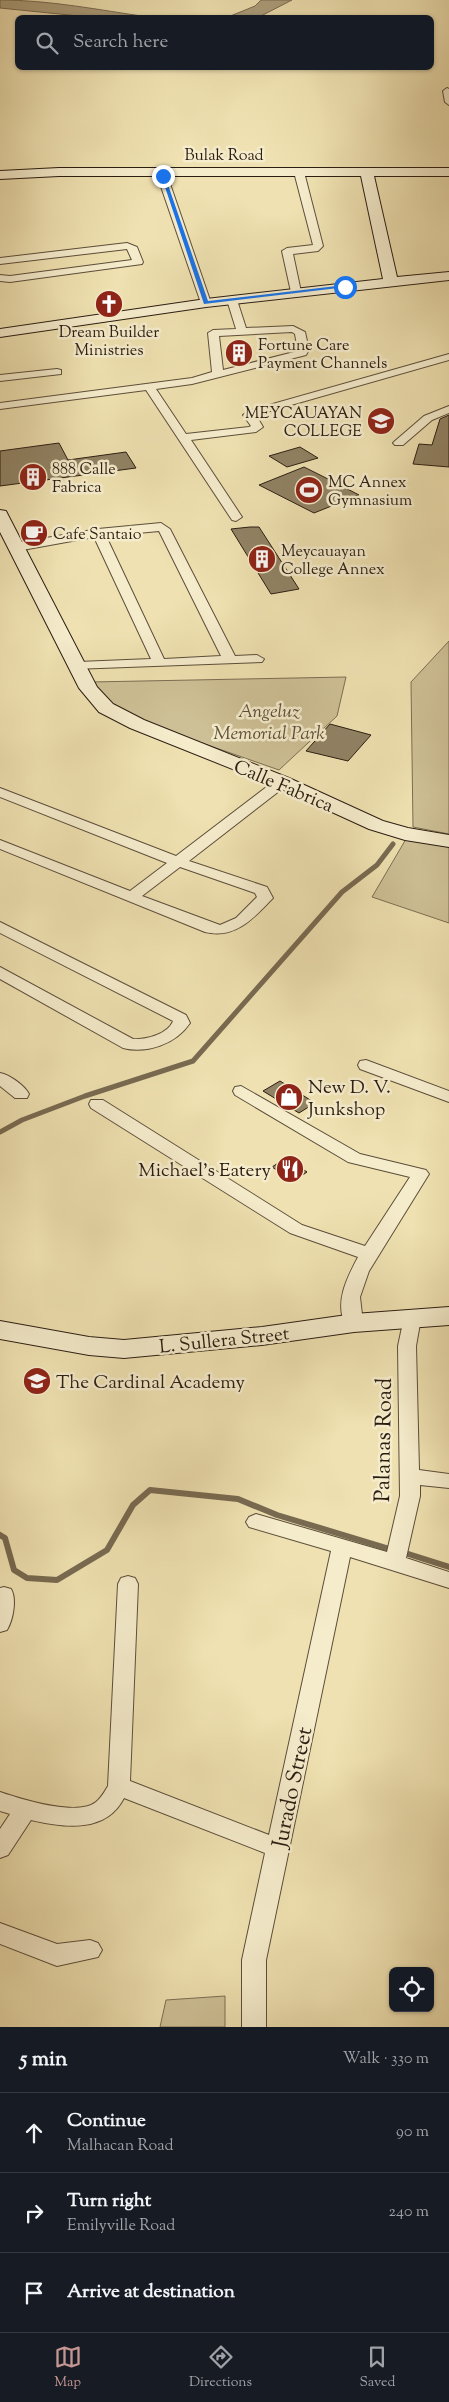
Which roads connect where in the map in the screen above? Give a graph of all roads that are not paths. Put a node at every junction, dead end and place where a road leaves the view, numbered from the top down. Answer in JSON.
{"nodes":[{"id":1,"x":447,"y":91,"type":"dead end"},
{"id":2,"x":449,"y":102,"type":"edge"},
{"id":3,"x":161,"y":172,"type":"junction"},
{"id":4,"x":299,"y":172,"type":"junction"},
{"id":5,"x":367,"y":172,"type":"junction"},
{"id":6,"x":449,"y":172,"type":"edge"},
{"id":7,"x":0,"y":175,"type":"edge"},
{"id":8,"x":0,"y":261,"type":"edge"},
{"id":9,"x":449,"y":276,"type":"edge"},
{"id":10,"x":0,"y":278,"type":"edge"},
{"id":11,"x":392,"y":282,"type":"junction"},
{"id":12,"x":296,"y":292,"type":"junction"},
{"id":13,"x":232,"y":300,"type":"junction"},
{"id":14,"x":206,"y":303,"type":"junction"},
{"id":15,"x":242,"y":331,"type":"junction"},
{"id":16,"x":0,"y":333,"type":"edge"},
{"id":17,"x":449,"y":357,"type":"edge"},
{"id":18,"x":57,"y":372,"type":"dead end"},
{"id":19,"x":218,"y":373,"type":"junction"},
{"id":20,"x":0,"y":378,"type":"edge"},
{"id":21,"x":150,"y":387,"type":"junction"},
{"id":22,"x":0,"y":406,"type":"edge"},
{"id":23,"x":449,"y":409,"type":"edge"},
{"id":24,"x":182,"y":438,"type":"junction"},
{"id":25,"x":399,"y":444,"type":"dead end"},
{"id":26,"x":0,"y":515,"type":"edge"},
{"id":27,"x":236,"y":517,"type":"dead end"},
{"id":28,"x":98,"y":533,"type":"junction"},
{"id":29,"x":16,"y":547,"type":"junction"},
{"id":30,"x":257,"y":659,"type":"dead end"},
{"id":31,"x":230,"y":660,"type":"junction"},
{"id":32,"x":159,"y":662,"type":"junction"},
{"id":33,"x":78,"y":666,"type":"junction"},
{"id":34,"x":282,"y":782,"type":"junction"},
{"id":35,"x":0,"y":792,"type":"edge"},
{"id":36,"x":449,"y":841,"type":"edge"},
{"id":37,"x":0,"y":844,"type":"edge"},
{"id":38,"x":178,"y":862,"type":"junction"},
{"id":39,"x":130,"y":898,"type":"junction"},
{"id":40,"x":0,"y":927,"type":"edge"},
{"id":41,"x":0,"y":972,"type":"edge"},
{"id":42,"x":366,"y":1065,"type":"dead end"},
{"id":43,"x":0,"y":1078,"type":"edge"},
{"id":44,"x":241,"y":1091,"type":"dead end"},
{"id":45,"x":21,"y":1094,"type":"dead end"},
{"id":46,"x":449,"y":1097,"type":"edge"},
{"id":47,"x":97,"y":1104,"type":"dead end"},
{"id":48,"x":369,"y":1254,"type":"junction"},
{"id":49,"x":449,"y":1316,"type":"edge"},
{"id":50,"x":412,"y":1318,"type":"junction"},
{"id":51,"x":354,"y":1324,"type":"junction"},
{"id":52,"x":0,"y":1330,"type":"edge"},
{"id":53,"x":411,"y":1477,"type":"junction"},
{"id":54,"x":449,"y":1481,"type":"edge"},
{"id":55,"x":256,"y":1522,"type":"dead end"},
{"id":56,"x":342,"y":1548,"type":"junction"},
{"id":57,"x":397,"y":1554,"type":"junction"},
{"id":58,"x":449,"y":1580,"type":"edge"},
{"id":59,"x":128,"y":1584,"type":"dead end"},
{"id":60,"x":4,"y":1595,"type":"dead end"},
{"id":61,"x":0,"y":1624,"type":"edge"},
{"id":62,"x":119,"y":1786,"type":"junction"},
{"id":63,"x":0,"y":1801,"type":"edge"},
{"id":64,"x":25,"y":1810,"type":"junction"},
{"id":65,"x":0,"y":1848,"type":"edge"},
{"id":66,"x":278,"y":1848,"type":"junction"},
{"id":67,"x":0,"y":1933,"type":"edge"},
{"id":68,"x":90,"y":1950,"type":"dead end"},
{"id":69,"x":254,"y":2027,"type":"edge"}],
"edges":[{"from":1,"to":2,"type":"street"},
{"from":3,"to":4,"type":"street","name":"Bulak Road"},
{"from":3,"to":7,"type":"street","name":"Bulak Road"},
{"from":3,"to":14,"type":"street"},
{"from":4,"to":5,"type":"street","name":"Bulak Road"},
{"from":4,"to":12,"type":"street"},
{"from":5,"to":6,"type":"street","name":"Bulak Road"},
{"from":5,"to":11,"type":"street"},
{"from":8,"to":10,"type":"street"},
{"from":9,"to":11,"type":"street"},
{"from":11,"to":12,"type":"street"},
{"from":12,"to":13,"type":"street"},
{"from":13,"to":14,"type":"street"},
{"from":13,"to":15,"type":"street"},
{"from":14,"to":16,"type":"street"},
{"from":15,"to":19,"type":"street"},
{"from":15,"to":19,"type":"street"},
{"from":17,"to":24,"type":"street"},
{"from":18,"to":20,"type":"street"},
{"from":19,"to":21,"type":"street"},
{"from":21,"to":22,"type":"street"},
{"from":21,"to":24,"type":"street"},
{"from":23,"to":25,"type":"street"},
{"from":24,"to":27,"type":"street"},
{"from":26,"to":29,"type":"street","name":"Calle Fabrica"},
{"from":28,"to":29,"type":"street"},
{"from":28,"to":31,"type":"street"},
{"from":28,"to":32,"type":"street"},
{"from":29,"to":33,"type":"street","name":"Calle Fabrica"},
{"from":30,"to":31,"type":"street"},
{"from":31,"to":32,"type":"street"},
{"from":32,"to":33,"type":"street"},
{"from":33,"to":34,"type":"street","name":"Calle Fabrica"},
{"from":34,"to":36,"type":"street","name":"Calle Fabrica"},
{"from":34,"to":38,"type":"street"},
{"from":35,"to":38,"type":"street"},
{"from":37,"to":39,"type":"street"},
{"from":38,"to":39,"type":"street"},
{"from":38,"to":39,"type":"street"},
{"from":40,"to":41,"type":"street"},
{"from":42,"to":46,"type":"street"},
{"from":43,"to":45,"type":"street"},
{"from":44,"to":48,"type":"street"},
{"from":47,"to":48,"type":"street"},
{"from":48,"to":51,"type":"street"},
{"from":49,"to":50,"type":"street","name":"L. Sullera Street"},
{"from":50,"to":51,"type":"street","name":"L. Sullera Street"},
{"from":50,"to":53,"type":"street","name":"Palanas Road"},
{"from":51,"to":52,"type":"street","name":"L. Sullera Street"},
{"from":53,"to":54,"type":"street"},
{"from":53,"to":57,"type":"street","name":"Palanas Road"},
{"from":55,"to":56,"type":"street"},
{"from":56,"to":57,"type":"street"},
{"from":56,"to":66,"type":"street","name":"Jurado Street"},
{"from":57,"to":58,"type":"street"},
{"from":59,"to":62,"type":"street"},
{"from":60,"to":61,"type":"street"},
{"from":62,"to":64,"type":"street"},
{"from":62,"to":66,"type":"street"},
{"from":63,"to":64,"type":"street"},
{"from":64,"to":65,"type":"street"},
{"from":66,"to":69,"type":"street","name":"Jurado Street"},
{"from":67,"to":68,"type":"street"}]}
